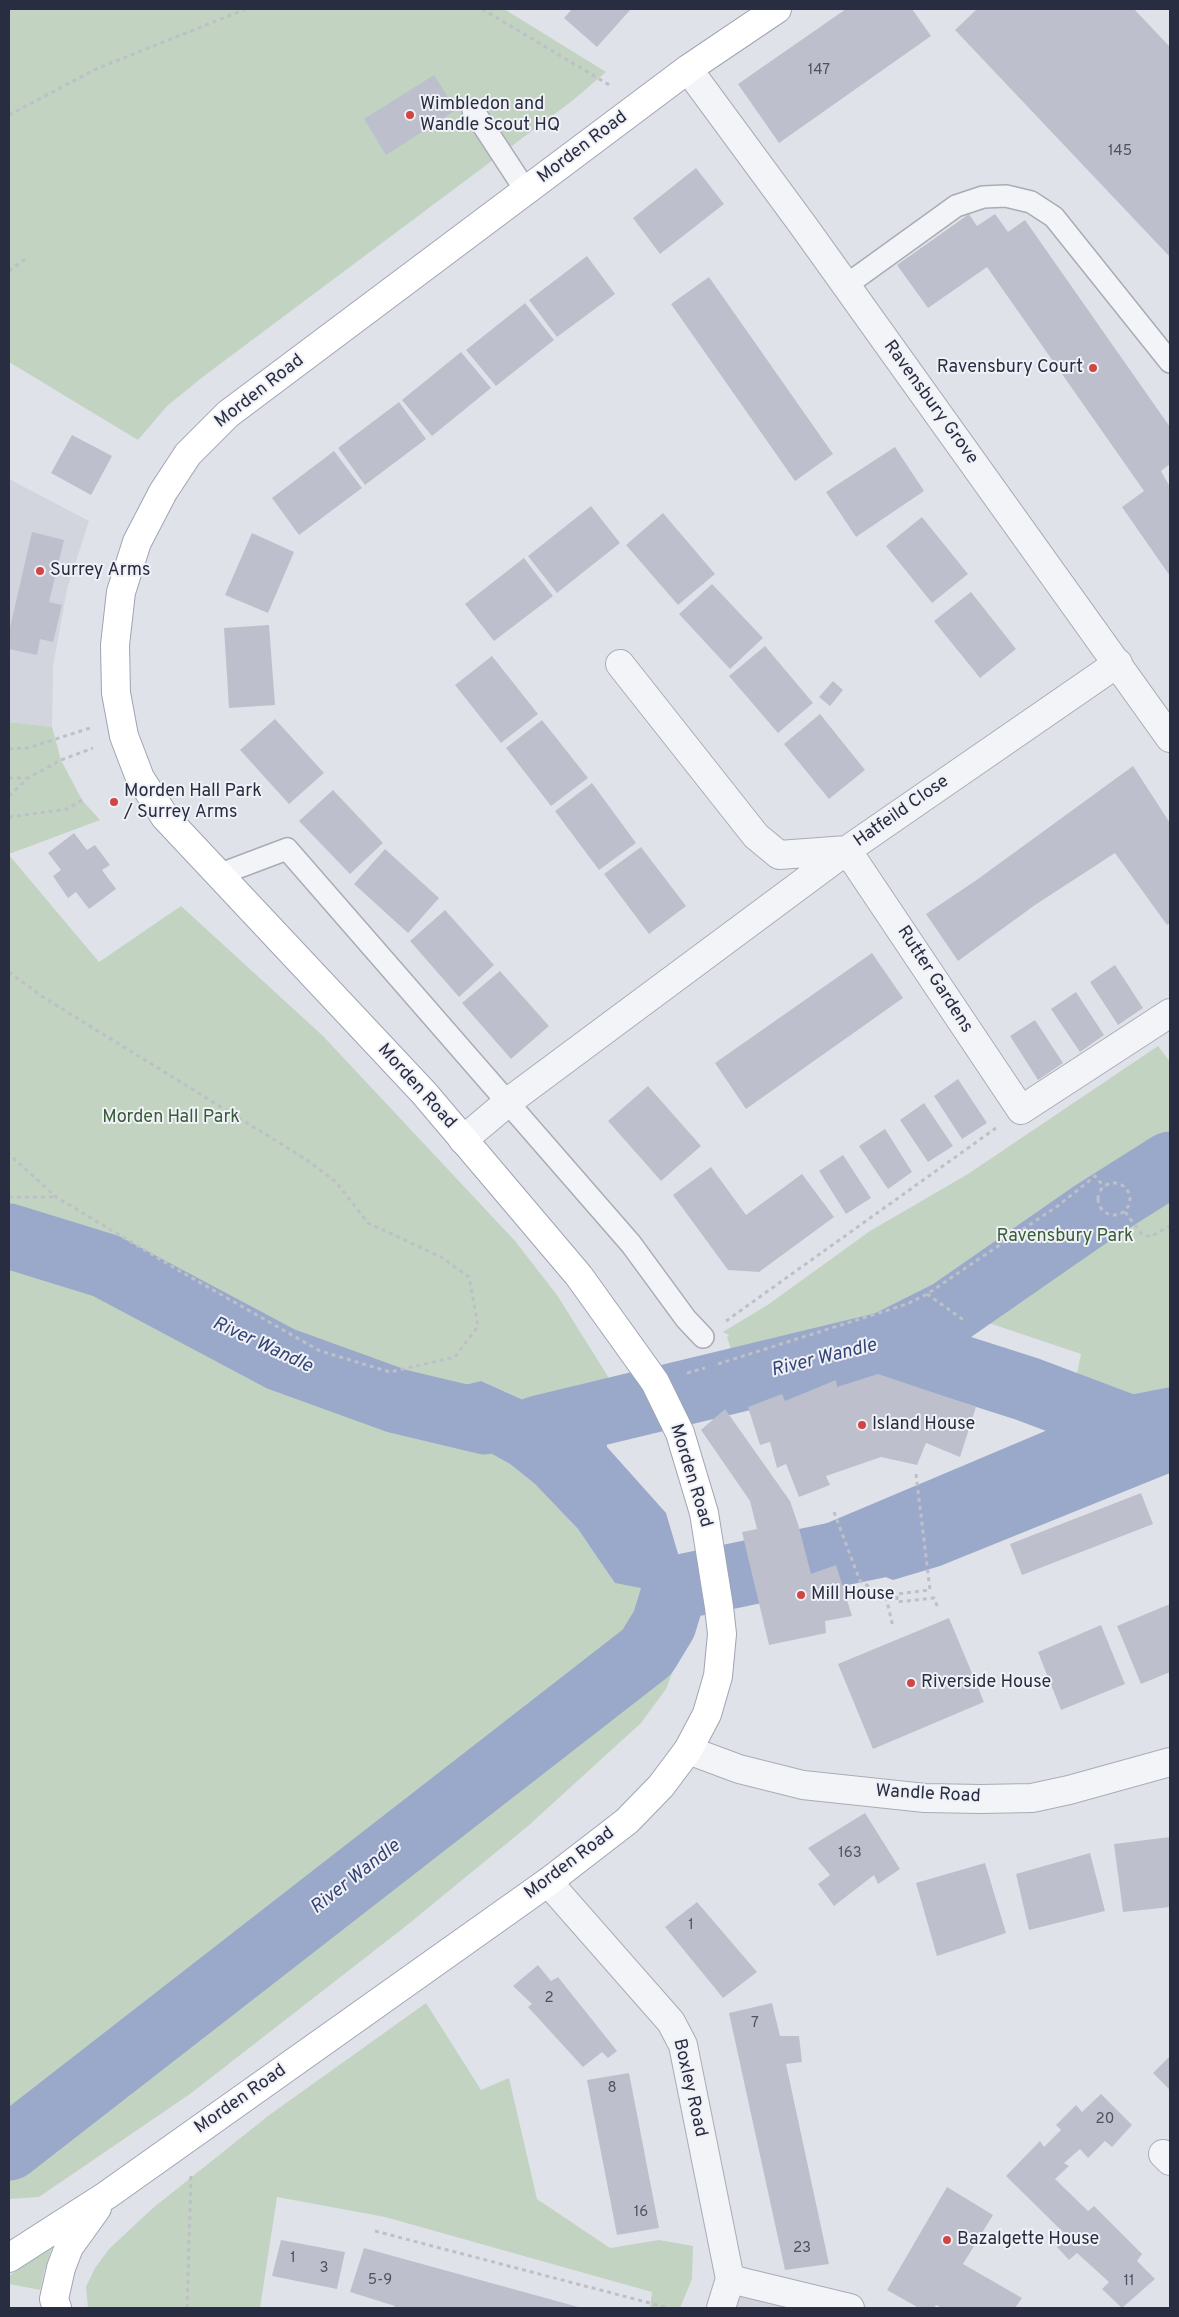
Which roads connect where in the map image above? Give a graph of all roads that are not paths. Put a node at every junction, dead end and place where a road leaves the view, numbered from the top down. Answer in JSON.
{"nodes":[{"id":1,"x":777,"y":9,"type":"edge"},
{"id":2,"x":688,"y":69,"type":"junction"},
{"id":3,"x":473,"y":110,"type":"dead end"},
{"id":4,"x":526,"y":191,"type":"junction"},
{"id":5,"x":845,"y":286,"type":"junction"},
{"id":6,"x":1170,"y":362,"type":"edge"},
{"id":7,"x":1118,"y":663,"type":"junction"},
{"id":8,"x":620,"y":664,"type":"dead end"},
{"id":9,"x":1170,"y":738,"type":"edge"},
{"id":10,"x":847,"y":850,"type":"junction"},
{"id":11,"x":218,"y":875,"type":"junction"},
{"id":12,"x":1170,"y":1013,"type":"edge"},
{"id":13,"x":508,"y":1102,"type":"junction"},
{"id":14,"x":463,"y":1140,"type":"junction"},
{"id":15,"x":703,"y":1337,"type":"road end"},
{"id":16,"x":688,"y":1750,"type":"junction"},
{"id":17,"x":1170,"y":1762,"type":"edge"},
{"id":18,"x":548,"y":1882,"type":"junction"},
{"id":19,"x":107,"y":2195,"type":"junction"},
{"id":20,"x":9,"y":2258,"type":"edge"},
{"id":21,"x":730,"y":2279,"type":"junction"},
{"id":22,"x":56,"y":2308,"type":"edge"},
{"id":23,"x":721,"y":2308,"type":"edge"},
{"id":24,"x":850,"y":2308,"type":"edge"}],
"edges":[{"from":1,"to":2,"type":"main road","name":"Morden Road"},
{"from":2,"to":4,"type":"main road","name":"Morden Road"},
{"from":2,"to":5,"type":"street","name":"Ravensbury Grove"},
{"from":3,"to":4,"type":"lane"},
{"from":4,"to":11,"type":"main road","name":"Morden Road"},
{"from":5,"to":6,"type":"lane"},
{"from":5,"to":7,"type":"street","name":"Ravensbury Grove"},
{"from":7,"to":9,"type":"street","name":"Ravensbury Grove"},
{"from":7,"to":10,"type":"street","name":"Hatfeild Close"},
{"from":8,"to":10,"type":"street","name":"Hatfeild Close"},
{"from":10,"to":12,"type":"street","name":"Rutter Gardens"},
{"from":10,"to":13,"type":"street"},
{"from":11,"to":13,"type":"lane"},
{"from":11,"to":14,"type":"main road","name":"Morden Road"},
{"from":13,"to":14,"type":"street"},
{"from":13,"to":15,"type":"lane"},
{"from":14,"to":16,"type":"main road","name":"Morden Road"},
{"from":16,"to":17,"type":"street","name":"Wandle Road"},
{"from":16,"to":18,"type":"main road","name":"Morden Road"},
{"from":18,"to":19,"type":"main road","name":"Morden Road"},
{"from":18,"to":21,"type":"street","name":"Boxley Road"},
{"from":19,"to":20,"type":"main road","name":"Morden Road"},
{"from":19,"to":22,"type":"main road","name":"Morden Road"},
{"from":21,"to":23,"type":"street","name":"Boxley Road"},
{"from":21,"to":24,"type":"street"}]}
